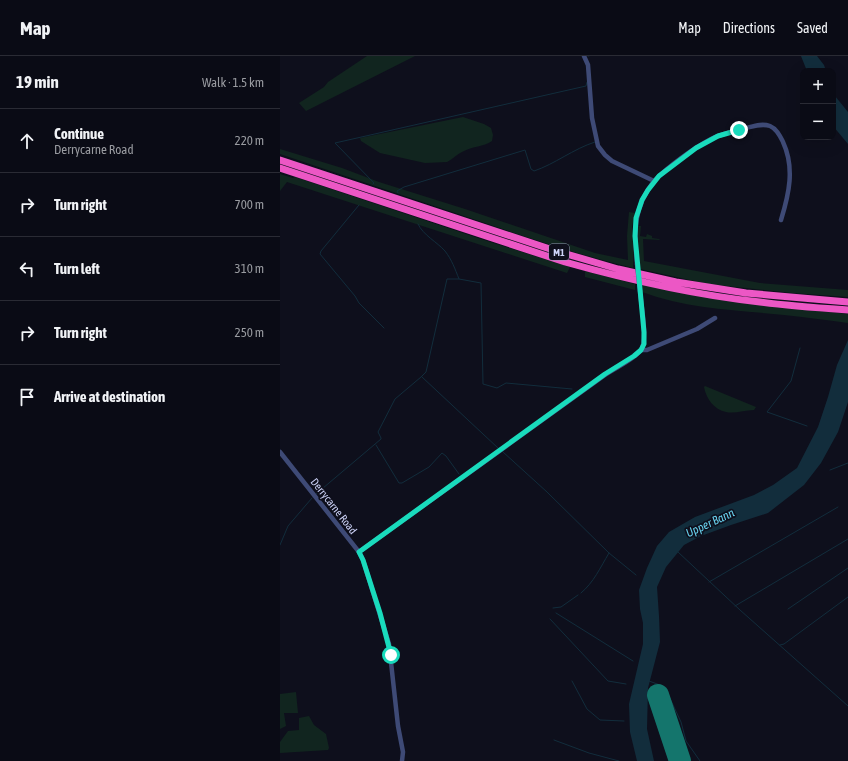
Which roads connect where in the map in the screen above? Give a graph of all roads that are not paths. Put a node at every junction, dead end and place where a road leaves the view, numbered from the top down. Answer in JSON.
{"nodes":[{"id":1,"x":584,"y":56,"type":"edge"},
{"id":2,"x":280,"y":160,"type":"edge"},
{"id":3,"x":280,"y":168,"type":"edge"},
{"id":4,"x":654,"y":181,"type":"junction"},
{"id":5,"x":781,"y":220,"type":"dead end"},
{"id":6,"x":848,"y":302,"type":"edge"},
{"id":7,"x":848,"y":310,"type":"edge"},
{"id":8,"x":715,"y":318,"type":"dead end"},
{"id":9,"x":641,"y":350,"type":"junction"},
{"id":10,"x":280,"y":452,"type":"edge"},
{"id":11,"x":359,"y":552,"type":"junction"},
{"id":12,"x":402,"y":761,"type":"edge"}],
"edges":[{"from":1,"to":4,"type":"street"},
{"from":2,"to":6,"type":"highway","number":"M1"},
{"from":3,"to":7,"type":"highway","number":"M1"},
{"from":4,"to":5,"type":"street"},
{"from":4,"to":9,"type":"street","bridge":true},
{"from":8,"to":9,"type":"street"},
{"from":9,"to":11,"type":"street"},
{"from":10,"to":11,"type":"street","name":"Derrycarne Road"},
{"from":11,"to":12,"type":"street","name":"Derrycarne Road"}]}
